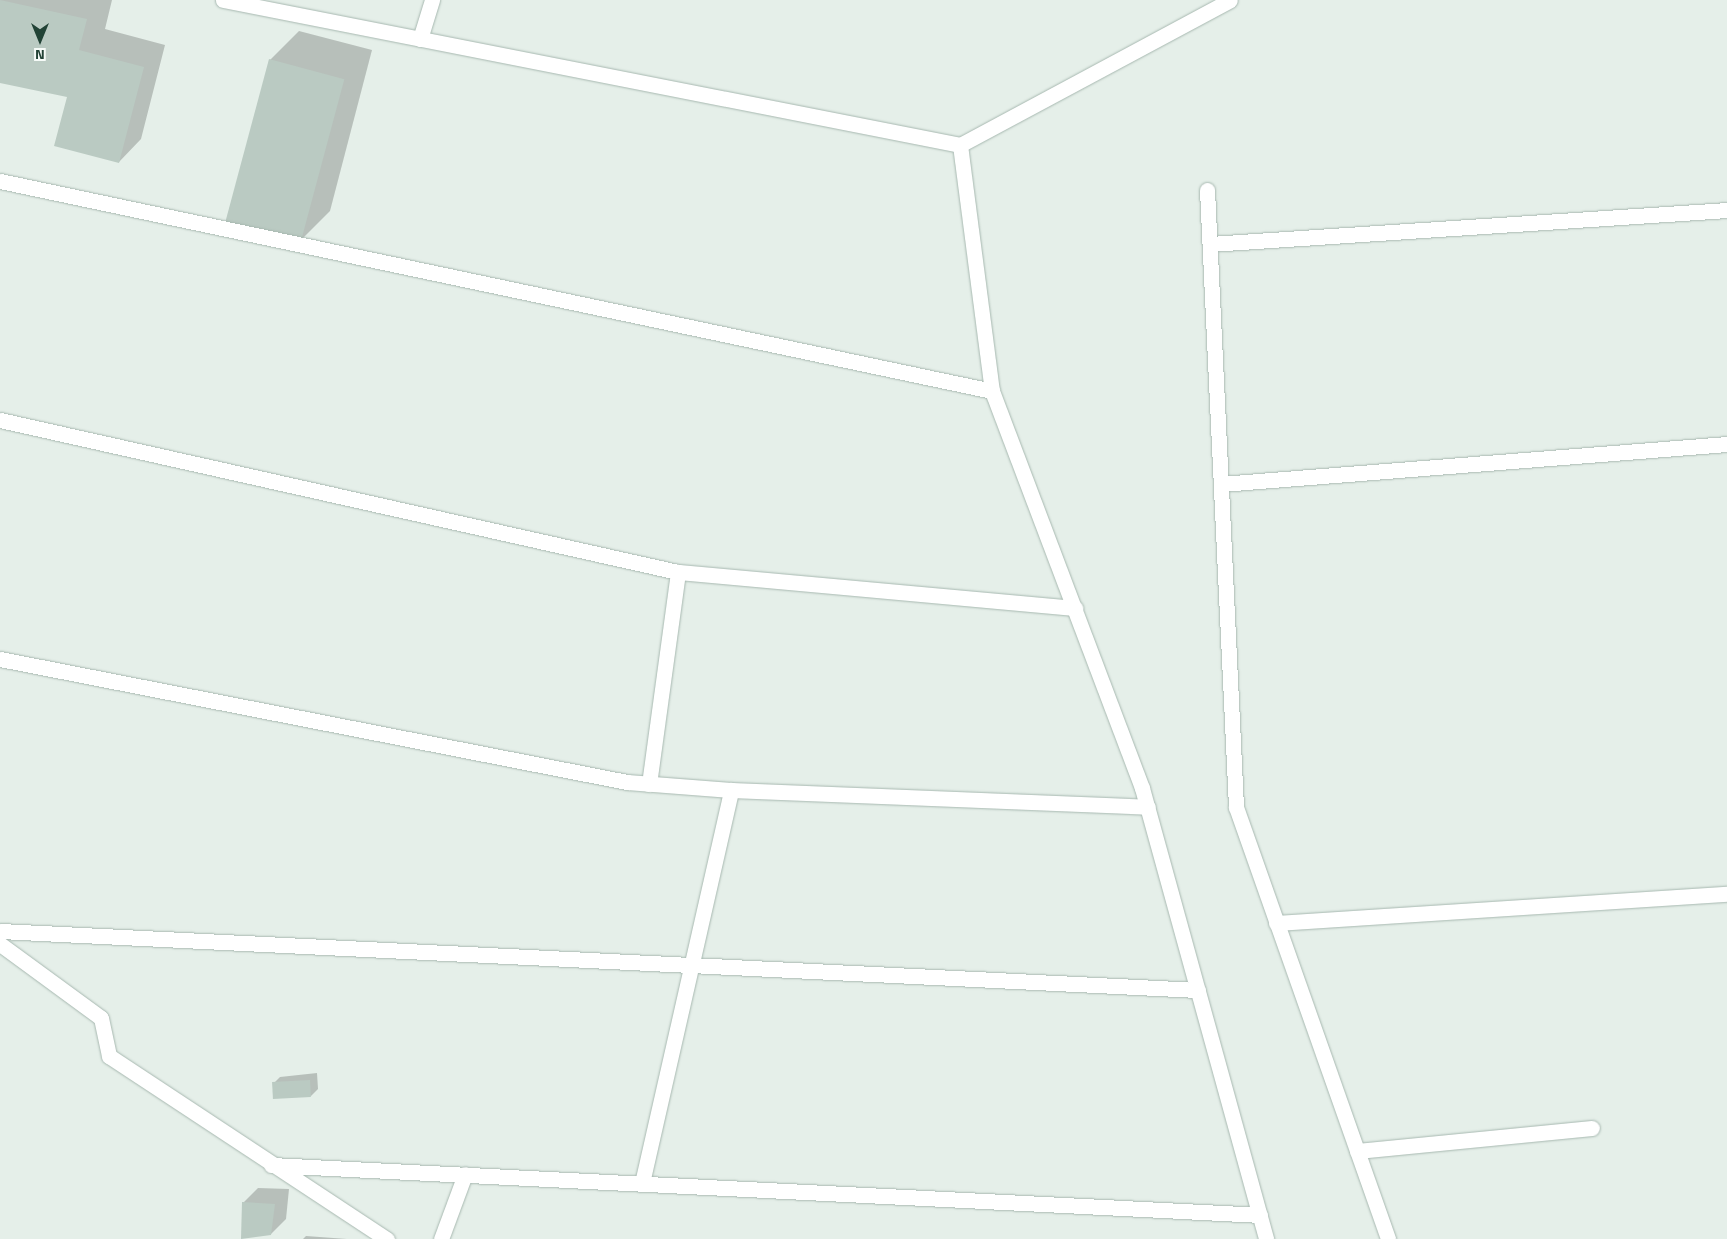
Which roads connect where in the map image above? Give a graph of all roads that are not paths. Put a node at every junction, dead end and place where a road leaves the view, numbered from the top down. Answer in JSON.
{"nodes":[{"id":1,"x":223,"y":0,"type":"edge"},
{"id":2,"x":432,"y":0,"type":"edge"},
{"id":3,"x":1230,"y":0,"type":"edge"},
{"id":4,"x":420,"y":39,"type":"junction"},
{"id":5,"x":960,"y":145,"type":"junction"},
{"id":6,"x":0,"y":180,"type":"edge"},
{"id":7,"x":1208,"y":190,"type":"dead end"},
{"id":8,"x":1727,"y":210,"type":"edge"},
{"id":9,"x":1210,"y":244,"type":"junction"},
{"id":10,"x":992,"y":391,"type":"junction"},
{"id":11,"x":0,"y":420,"type":"edge"},
{"id":12,"x":1727,"y":444,"type":"edge"},
{"id":13,"x":1221,"y":484,"type":"junction"},
{"id":14,"x":678,"y":572,"type":"junction"},
{"id":15,"x":1074,"y":608,"type":"junction"},
{"id":16,"x":0,"y":659,"type":"edge"},
{"id":17,"x":649,"y":784,"type":"junction"},
{"id":18,"x":731,"y":790,"type":"junction"},
{"id":19,"x":1148,"y":807,"type":"junction"},
{"id":20,"x":1727,"y":894,"type":"edge"},
{"id":21,"x":1276,"y":923,"type":"junction"},
{"id":22,"x":0,"y":931,"type":"edge"},
{"id":23,"x":0,"y":944,"type":"edge"},
{"id":24,"x":692,"y":966,"type":"junction"},
{"id":25,"x":1198,"y":990,"type":"junction"},
{"id":26,"x":1592,"y":1128,"type":"dead end"},
{"id":27,"x":1357,"y":1151,"type":"junction"},
{"id":28,"x":271,"y":1165,"type":"junction"},
{"id":29,"x":465,"y":1174,"type":"junction"},
{"id":30,"x":642,"y":1183,"type":"junction"},
{"id":31,"x":1260,"y":1215,"type":"junction"},
{"id":32,"x":386,"y":1239,"type":"edge"},
{"id":33,"x":441,"y":1239,"type":"edge"},
{"id":34,"x":1266,"y":1239,"type":"edge"},
{"id":35,"x":1388,"y":1239,"type":"edge"}],
"edges":[{"from":1,"to":4,"type":"street"},
{"from":2,"to":4,"type":"street"},
{"from":3,"to":5,"type":"street"},
{"from":4,"to":5,"type":"street"},
{"from":5,"to":10,"type":"street"},
{"from":6,"to":10,"type":"street"},
{"from":7,"to":9,"type":"street"},
{"from":8,"to":9,"type":"street"},
{"from":9,"to":13,"type":"street"},
{"from":10,"to":15,"type":"street"},
{"from":11,"to":14,"type":"street"},
{"from":12,"to":13,"type":"street"},
{"from":13,"to":21,"type":"street"},
{"from":14,"to":15,"type":"street"},
{"from":14,"to":17,"type":"street"},
{"from":15,"to":19,"type":"street"},
{"from":16,"to":17,"type":"street"},
{"from":17,"to":18,"type":"street"},
{"from":18,"to":19,"type":"street"},
{"from":18,"to":24,"type":"street"},
{"from":19,"to":25,"type":"street"},
{"from":20,"to":21,"type":"street"},
{"from":21,"to":27,"type":"street"},
{"from":22,"to":24,"type":"street"},
{"from":23,"to":28,"type":"street"},
{"from":24,"to":25,"type":"street"},
{"from":24,"to":30,"type":"street"},
{"from":25,"to":31,"type":"street"},
{"from":26,"to":27,"type":"street"},
{"from":27,"to":35,"type":"street"},
{"from":28,"to":29,"type":"street"},
{"from":28,"to":32,"type":"street"},
{"from":29,"to":30,"type":"street"},
{"from":29,"to":33,"type":"street"},
{"from":30,"to":31,"type":"street"},
{"from":31,"to":34,"type":"street"}]}
